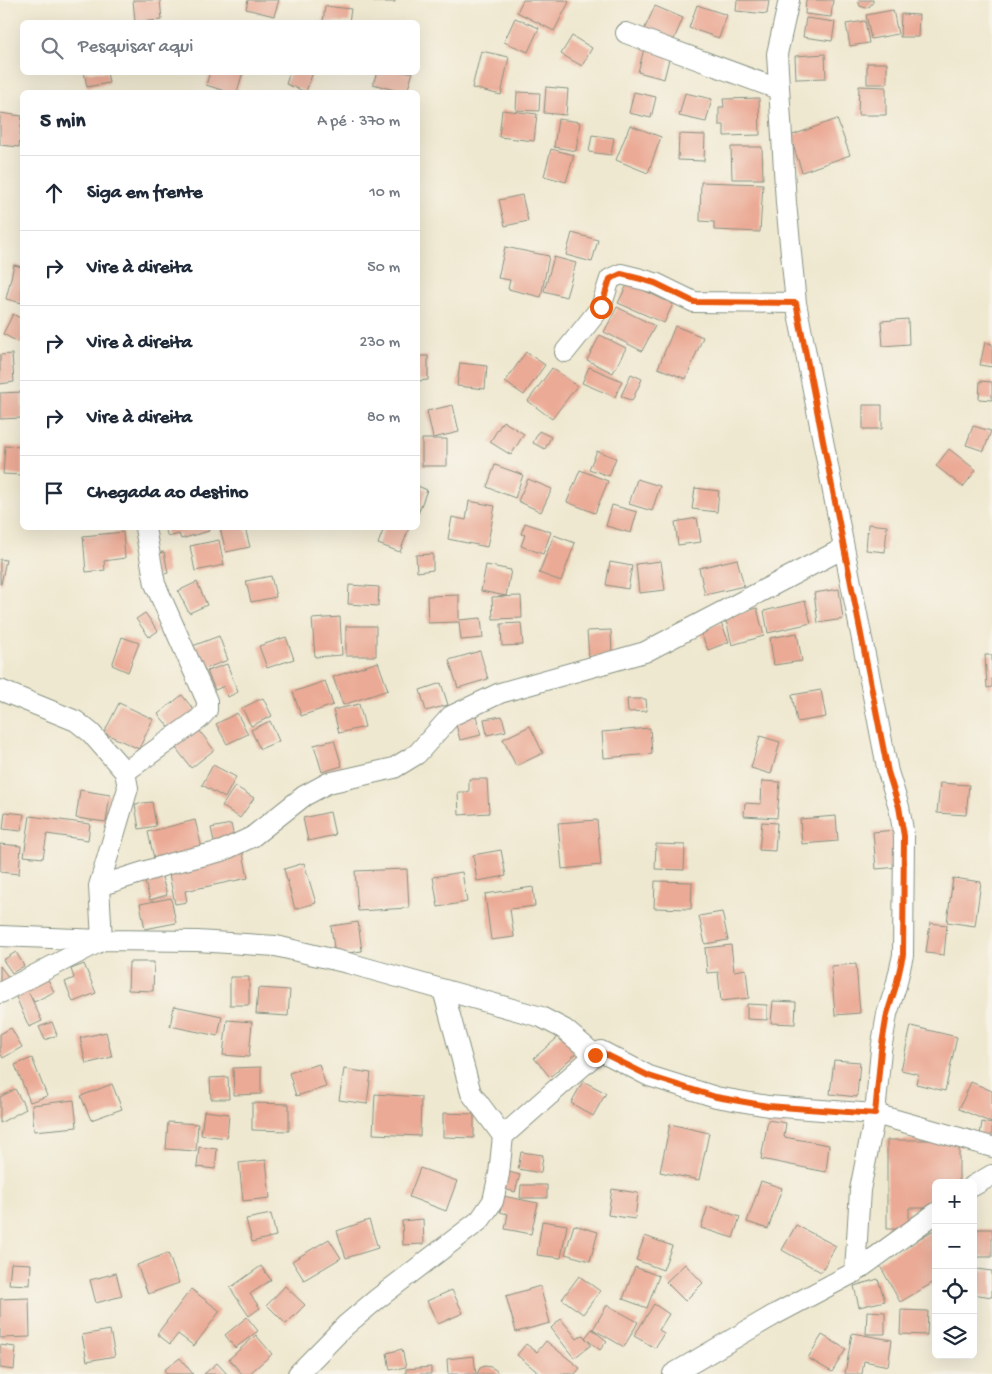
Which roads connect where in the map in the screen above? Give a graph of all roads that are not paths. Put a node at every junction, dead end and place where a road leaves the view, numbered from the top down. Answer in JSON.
{"nodes":[{"id":1,"x":789,"y":0,"type":"edge"},
{"id":2,"x":626,"y":34,"type":"dead end"},
{"id":3,"x":778,"y":89,"type":"junction"},
{"id":4,"x":796,"y":303,"type":"junction"},
{"id":5,"x":565,"y":352,"type":"dead end"},
{"id":6,"x":145,"y":530,"type":"edge"},
{"id":7,"x":844,"y":548,"type":"junction"},
{"id":8,"x":0,"y":690,"type":"edge"},
{"id":9,"x":125,"y":772,"type":"junction"},
{"id":10,"x":99,"y":886,"type":"junction"},
{"id":11,"x":0,"y":936,"type":"edge"},
{"id":12,"x":102,"y":940,"type":"junction"},
{"id":13,"x":443,"y":990,"type":"junction"},
{"id":14,"x":0,"y":993,"type":"edge"},
{"id":15,"x":595,"y":1055,"type":"junction"},
{"id":16,"x":875,"y":1114,"type":"junction"},
{"id":17,"x":504,"y":1136,"type":"junction"},
{"id":18,"x":992,"y":1147,"type":"edge"},
{"id":19,"x":992,"y":1175,"type":"edge"},
{"id":20,"x":977,"y":1184,"type":"edge"},
{"id":21,"x":932,"y":1216,"type":"edge"},
{"id":22,"x":855,"y":1272,"type":"junction"},
{"id":23,"x":298,"y":1374,"type":"edge"},
{"id":24,"x":673,"y":1374,"type":"edge"}],
"edges":[{"from":1,"to":3,"type":"street"},
{"from":2,"to":3,"type":"street"},
{"from":3,"to":4,"type":"street"},
{"from":4,"to":5,"type":"street"},
{"from":4,"to":7,"type":"street"},
{"from":6,"to":9,"type":"street"},
{"from":7,"to":10,"type":"street"},
{"from":7,"to":16,"type":"street"},
{"from":8,"to":9,"type":"street"},
{"from":9,"to":10,"type":"street"},
{"from":10,"to":12,"type":"street"},
{"from":11,"to":12,"type":"street"},
{"from":12,"to":13,"type":"street"},
{"from":12,"to":14,"type":"street"},
{"from":13,"to":15,"type":"street"},
{"from":13,"to":17,"type":"street"},
{"from":15,"to":16,"type":"street"},
{"from":15,"to":17,"type":"street"},
{"from":16,"to":18,"type":"street"},
{"from":16,"to":22,"type":"street"},
{"from":17,"to":23,"type":"street"},
{"from":19,"to":20,"type":"street"},
{"from":21,"to":22,"type":"street"},
{"from":22,"to":24,"type":"street"}]}
